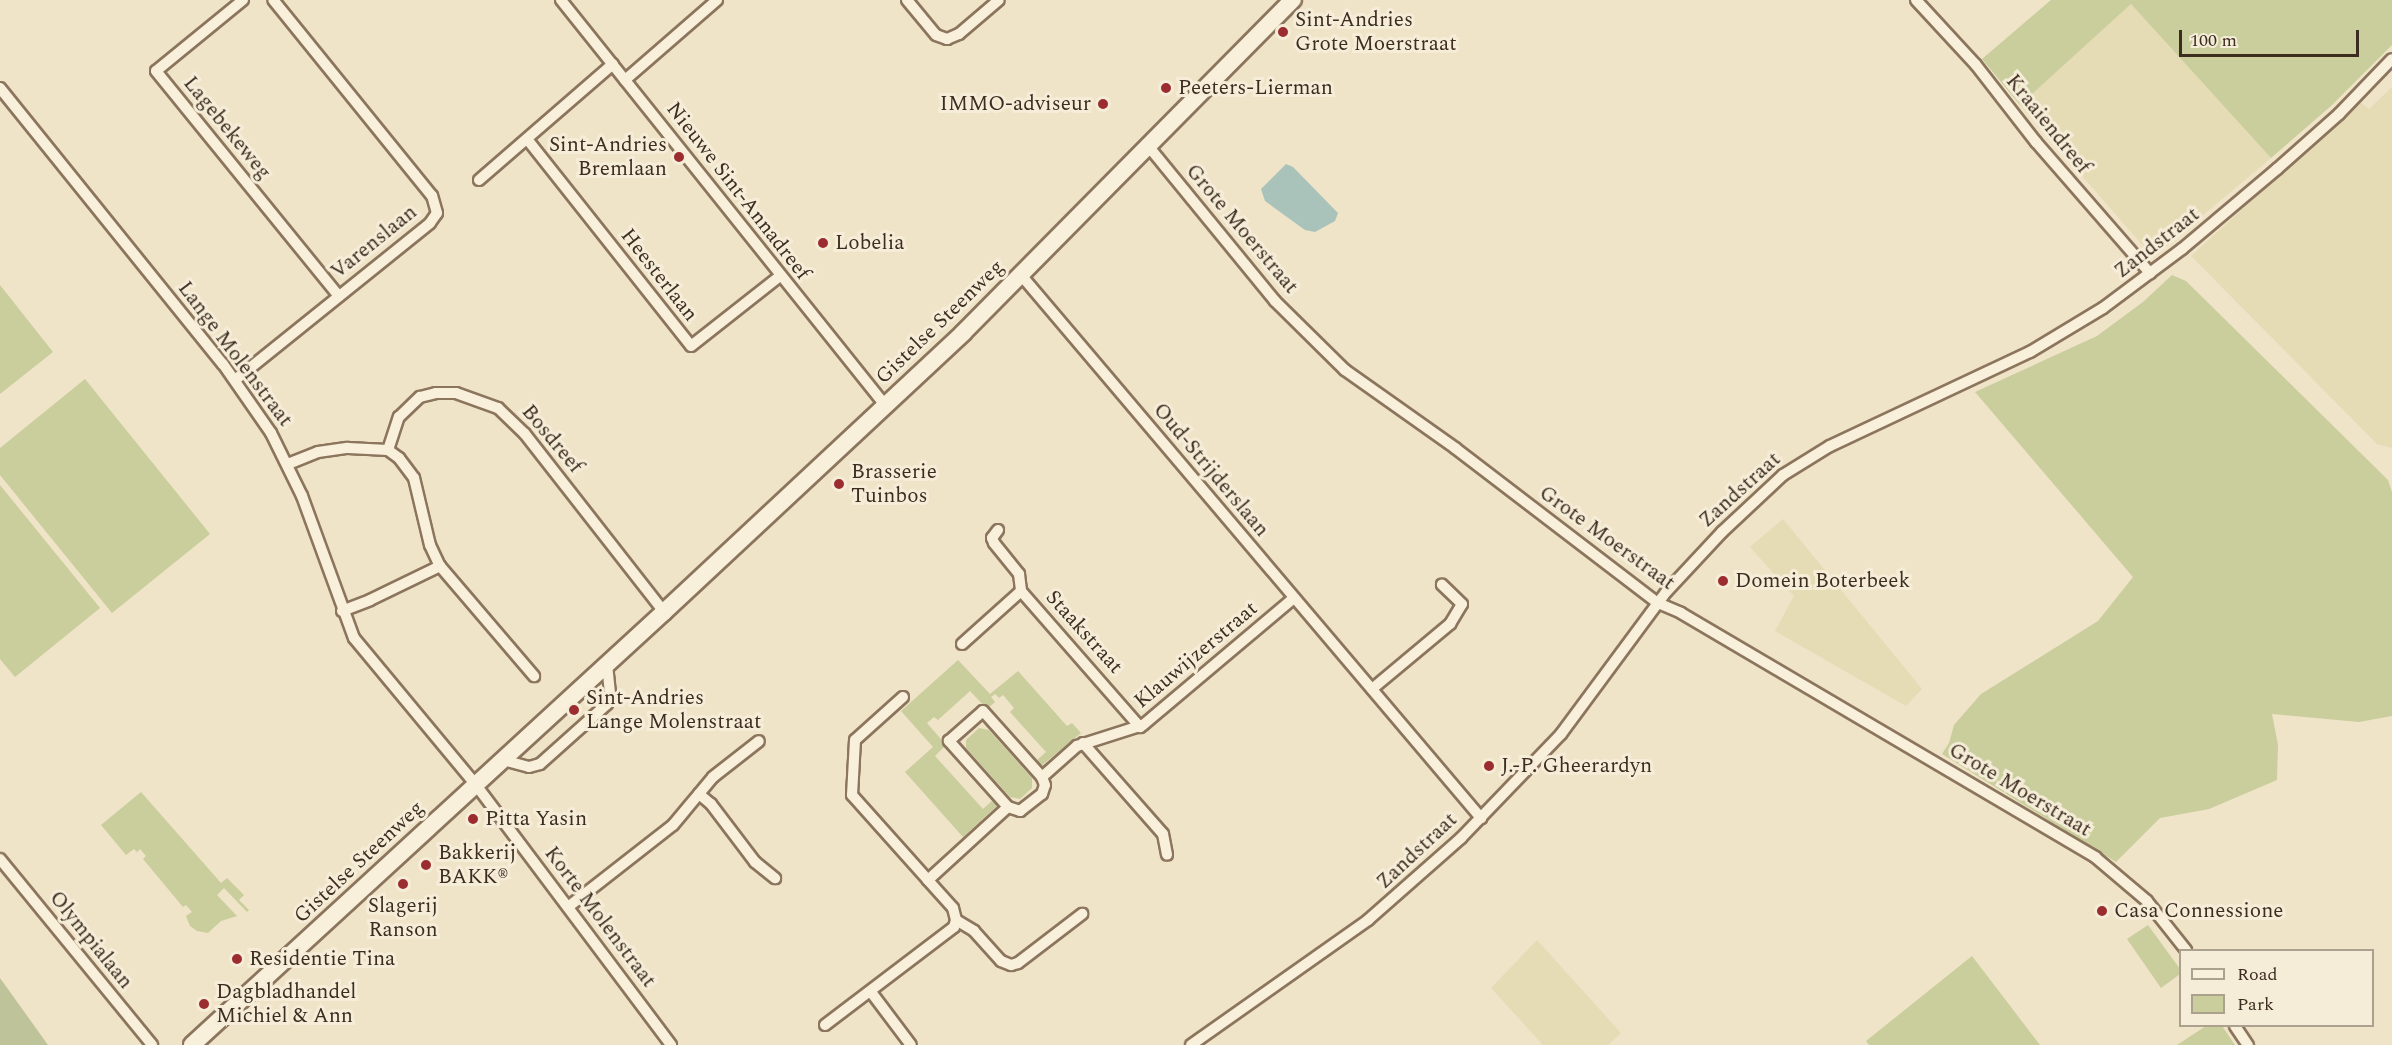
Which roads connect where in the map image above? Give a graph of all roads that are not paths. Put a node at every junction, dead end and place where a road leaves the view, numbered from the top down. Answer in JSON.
{"nodes":[{"id":1,"x":243,"y":0,"type":"edge"},
{"id":2,"x":273,"y":0,"type":"edge"},
{"id":3,"x":561,"y":0,"type":"edge"},
{"id":4,"x":717,"y":0,"type":"edge"},
{"id":5,"x":907,"y":0,"type":"edge"},
{"id":6,"x":999,"y":0,"type":"edge"},
{"id":7,"x":1293,"y":0,"type":"edge"},
{"id":8,"x":1916,"y":0,"type":"edge"},
{"id":9,"x":2392,"y":60,"type":"edge"},
{"id":10,"x":612,"y":64,"type":"junction"},
{"id":11,"x":625,"y":80,"type":"junction"},
{"id":12,"x":0,"y":88,"type":"edge"},
{"id":13,"x":527,"y":139,"type":"junction"},
{"id":14,"x":1149,"y":147,"type":"junction"},
{"id":15,"x":479,"y":180,"type":"dead end"},
{"id":16,"x":2150,"y":273,"type":"junction"},
{"id":17,"x":1021,"y":275,"type":"junction"},
{"id":18,"x":780,"y":276,"type":"junction"},
{"id":19,"x":339,"y":296,"type":"junction"},
{"id":20,"x":235,"y":380,"type":"junction"},
{"id":21,"x":885,"y":405,"type":"junction"},
{"id":22,"x":388,"y":450,"type":"junction"},
{"id":23,"x":288,"y":464,"type":"junction"},
{"id":24,"x":998,"y":530,"type":"dead end"},
{"id":25,"x":440,"y":566,"type":"junction"},
{"id":26,"x":1442,"y":585,"type":"dead end"},
{"id":27,"x":1021,"y":591,"type":"junction"},
{"id":28,"x":1294,"y":598,"type":"junction"},
{"id":29,"x":1658,"y":603,"type":"junction"},
{"id":30,"x":342,"y":611,"type":"junction"},
{"id":31,"x":664,"y":612,"type":"junction"},
{"id":32,"x":962,"y":644,"type":"dead end"},
{"id":33,"x":607,"y":664,"type":"junction"},
{"id":34,"x":534,"y":676,"type":"dead end"},
{"id":35,"x":1372,"y":689,"type":"junction"},
{"id":36,"x":903,"y":697,"type":"dead end"},
{"id":37,"x":1140,"y":727,"type":"junction"},
{"id":38,"x":759,"y":741,"type":"dead end"},
{"id":39,"x":1083,"y":743,"type":"junction"},
{"id":40,"x":503,"y":760,"type":"junction"},
{"id":41,"x":1042,"y":777,"type":"junction"},
{"id":42,"x":476,"y":784,"type":"junction"},
{"id":43,"x":699,"y":794,"type":"junction"},
{"id":44,"x":1008,"y":807,"type":"junction"},
{"id":45,"x":1481,"y":818,"type":"junction"},
{"id":46,"x":1167,"y":855,"type":"dead end"},
{"id":47,"x":0,"y":859,"type":"edge"},
{"id":48,"x":775,"y":878,"type":"dead end"},
{"id":49,"x":928,"y":880,"type":"junction"},
{"id":50,"x":568,"y":907,"type":"junction"},
{"id":51,"x":1082,"y":914,"type":"dead end"},
{"id":52,"x":956,"y":920,"type":"junction"},
{"id":53,"x":2184,"y":949,"type":"edge"},
{"id":54,"x":871,"y":992,"type":"junction"},
{"id":55,"x":825,"y":1026,"type":"dead end"},
{"id":56,"x":2236,"y":1027,"type":"edge"},
{"id":57,"x":152,"y":1045,"type":"edge"},
{"id":58,"x":192,"y":1045,"type":"edge"},
{"id":59,"x":671,"y":1045,"type":"edge"},
{"id":60,"x":911,"y":1045,"type":"edge"},
{"id":61,"x":1191,"y":1045,"type":"edge"},
{"id":62,"x":2248,"y":1045,"type":"edge"}],
"edges":[{"from":1,"to":19,"type":"street","name":"Lagebekeweg"},
{"from":2,"to":19,"type":"street","name":"Varenslaan"},
{"from":3,"to":10,"type":"street","name":"Nieuwe Sint-Annadreef"},
{"from":4,"to":11,"type":"street"},
{"from":5,"to":6,"type":"street"},
{"from":7,"to":14,"type":"main road","name":"Gistelse Steenweg"},
{"from":8,"to":16,"type":"street","name":"Kraaiendreef"},
{"from":9,"to":16,"type":"street","name":"Zandstraat"},
{"from":10,"to":11,"type":"street","name":"Nieuwe Sint-Annadreef"},
{"from":10,"to":13,"type":"street"},
{"from":11,"to":18,"type":"street","name":"Nieuwe Sint-Annadreef"},
{"from":12,"to":20,"type":"street","name":"Lange Molenstraat"},
{"from":13,"to":15,"type":"street"},
{"from":13,"to":18,"type":"street","name":"Heesterlaan"},
{"from":14,"to":17,"type":"main road","name":"Gistelse Steenweg"},
{"from":14,"to":29,"type":"street","name":"Grote Moerstraat"},
{"from":16,"to":29,"type":"street","name":"Zandstraat"},
{"from":17,"to":21,"type":"main road","name":"Gistelse Steenweg"},
{"from":17,"to":28,"type":"street","name":"Oud-Strijderslaan"},
{"from":18,"to":21,"type":"street","name":"Nieuwe Sint-Annadreef"},
{"from":19,"to":20,"type":"street","name":"Varenslaan"},
{"from":20,"to":23,"type":"street","name":"Lange Molenstraat"},
{"from":21,"to":31,"type":"main road","name":"Gistelse Steenweg"},
{"from":22,"to":23,"type":"street"},
{"from":22,"to":25,"type":"street"},
{"from":22,"to":31,"type":"street","name":"Bosdreef"},
{"from":23,"to":30,"type":"street","name":"Lange Molenstraat"},
{"from":24,"to":27,"type":"street","name":"Staakstraat"},
{"from":25,"to":30,"type":"street"},
{"from":25,"to":34,"type":"street"},
{"from":26,"to":35,"type":"street"},
{"from":27,"to":32,"type":"street","name":"Staakstraat"},
{"from":27,"to":37,"type":"street","name":"Staakstraat"},
{"from":28,"to":35,"type":"street","name":"Oud-Strijderslaan"},
{"from":28,"to":37,"type":"street","name":"Klauwijzerstraat"},
{"from":29,"to":45,"type":"street","name":"Zandstraat"},
{"from":29,"to":53,"type":"street","name":"Grote Moerstraat"},
{"from":30,"to":42,"type":"street","name":"Lange Molenstraat"},
{"from":31,"to":33,"type":"main road","name":"Gistelse Steenweg"},
{"from":33,"to":40,"type":"main road","name":"Gistelse Steenweg"},
{"from":33,"to":40,"type":"street"},
{"from":35,"to":45,"type":"street","name":"Oud-Strijderslaan"},
{"from":36,"to":49,"type":"street"},
{"from":37,"to":39,"type":"street","name":"Klauwijzerstraat"},
{"from":38,"to":43,"type":"street"},
{"from":39,"to":41,"type":"street","name":"Klauwijzerstraat"},
{"from":39,"to":46,"type":"street"},
{"from":40,"to":42,"type":"main road","name":"Gistelse Steenweg"},
{"from":41,"to":44,"type":"street","name":"Klauwijzerstraat"},
{"from":41,"to":44,"type":"street"},
{"from":42,"to":50,"type":"street","name":"Korte Molenstraat"},
{"from":42,"to":58,"type":"main road","name":"Gistelse Steenweg"},
{"from":43,"to":48,"type":"street"},
{"from":43,"to":50,"type":"street"},
{"from":44,"to":49,"type":"street","name":"Klauwijzerstraat"},
{"from":45,"to":61,"type":"street","name":"Zandstraat"},
{"from":47,"to":57,"type":"street","name":"Olympialaan"},
{"from":49,"to":52,"type":"street"},
{"from":50,"to":59,"type":"street","name":"Korte Molenstraat"},
{"from":51,"to":52,"type":"street"},
{"from":52,"to":54,"type":"street"},
{"from":54,"to":55,"type":"street"},
{"from":54,"to":60,"type":"street"},
{"from":56,"to":62,"type":"street"}]}
